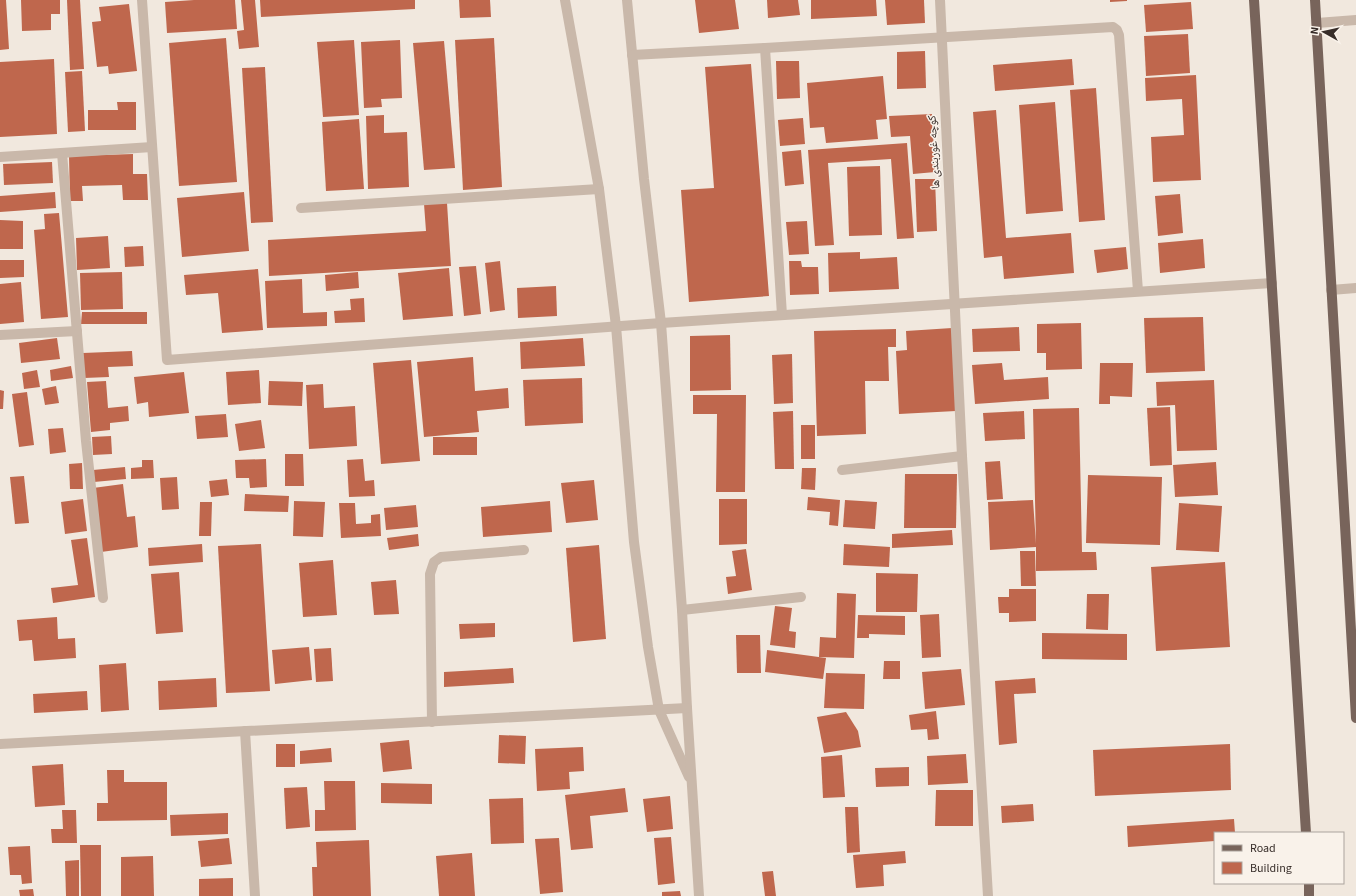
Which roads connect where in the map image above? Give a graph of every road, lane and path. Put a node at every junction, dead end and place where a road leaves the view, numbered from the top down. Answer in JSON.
{"nodes":[{"id":1,"x":142,"y":0,"type":"edge"},
{"id":2,"x":565,"y":0,"type":"edge"},
{"id":3,"x":627,"y":0,"type":"edge"},
{"id":4,"x":940,"y":0,"type":"edge"},
{"id":5,"x":1254,"y":0,"type":"edge"},
{"id":6,"x":1315,"y":0,"type":"edge"},
{"id":7,"x":1356,"y":20,"type":"edge"},
{"id":8,"x":1316,"y":23,"type":"junction"},
{"id":9,"x":942,"y":38,"type":"junction"},
{"id":10,"x":765,"y":48,"type":"junction"},
{"id":11,"x":632,"y":55,"type":"junction"},
{"id":12,"x":152,"y":146,"type":"junction"},
{"id":13,"x":62,"y":153,"type":"junction"},
{"id":14,"x":0,"y":157,"type":"edge"},
{"id":15,"x":599,"y":189,"type":"junction"},
{"id":16,"x":301,"y":208,"type":"dead end"},
{"id":17,"x":1272,"y":283,"type":"junction"},
{"id":18,"x":1356,"y":288,"type":"edge"},
{"id":19,"x":1331,"y":290,"type":"junction"},
{"id":20,"x":1138,"y":291,"type":"junction"},
{"id":21,"x":954,"y":303,"type":"junction"},
{"id":22,"x":782,"y":315,"type":"junction"},
{"id":23,"x":661,"y":323,"type":"junction"},
{"id":24,"x":616,"y":326,"type":"junction"},
{"id":25,"x":77,"y":331,"type":"junction"},
{"id":26,"x":0,"y":335,"type":"edge"},
{"id":27,"x":962,"y":456,"type":"junction"},
{"id":28,"x":842,"y":470,"type":"dead end"},
{"id":29,"x":524,"y":550,"type":"dead end"},
{"id":30,"x":801,"y":597,"type":"dead end"},
{"id":31,"x":103,"y":598,"type":"dead end"},
{"id":32,"x":682,"y":610,"type":"junction"},
{"id":33,"x":687,"y":708,"type":"junction"},
{"id":34,"x":660,"y":710,"type":"junction"},
{"id":35,"x":1356,"y":718,"type":"edge"},
{"id":36,"x":432,"y":722,"type":"junction"},
{"id":37,"x":245,"y":731,"type":"junction"},
{"id":38,"x":0,"y":744,"type":"edge"},
{"id":39,"x":692,"y":785,"type":"junction"},
{"id":40,"x":1306,"y":832,"type":"edge"},
{"id":41,"x":1309,"y":884,"type":"edge"},
{"id":42,"x":255,"y":896,"type":"edge"},
{"id":43,"x":699,"y":896,"type":"edge"},
{"id":44,"x":988,"y":896,"type":"edge"},
{"id":45,"x":1309,"y":896,"type":"edge"}],
"edges":[{"from":1,"to":12,"type":"street"},
{"from":2,"to":15,"type":"street"},
{"from":3,"to":11,"type":"street"},
{"from":4,"to":9,"type":"street","name":"کوچه غوربندی ها"},
{"from":5,"to":17,"type":"main road"},
{"from":6,"to":8,"type":"main road"},
{"from":7,"to":8,"type":"street"},
{"from":8,"to":19,"type":"main road"},
{"from":9,"to":10,"type":"street"},
{"from":9,"to":20,"type":"street"},
{"from":9,"to":21,"type":"street","name":"کوچه غوربندی ها"},
{"from":10,"to":11,"type":"street"},
{"from":10,"to":22,"type":"street"},
{"from":11,"to":23,"type":"street"},
{"from":12,"to":13,"type":"street"},
{"from":12,"to":24,"type":"street"},
{"from":13,"to":14,"type":"street"},
{"from":13,"to":25,"type":"street"},
{"from":15,"to":16,"type":"street"},
{"from":15,"to":24,"type":"street"},
{"from":17,"to":20,"type":"street"},
{"from":17,"to":40,"type":"main road"},
{"from":18,"to":19,"type":"street"},
{"from":19,"to":35,"type":"main road"},
{"from":20,"to":21,"type":"street"},
{"from":21,"to":22,"type":"street"},
{"from":21,"to":27,"type":"street","name":"کوچه غوربندی ها"},
{"from":22,"to":23,"type":"street"},
{"from":23,"to":24,"type":"street"},
{"from":23,"to":32,"type":"street"},
{"from":24,"to":34,"type":"street"},
{"from":25,"to":26,"type":"street"},
{"from":25,"to":31,"type":"street"},
{"from":27,"to":28,"type":"street"},
{"from":27,"to":44,"type":"street","name":"کوچه غوربندی ها"},
{"from":29,"to":36,"type":"street"},
{"from":30,"to":32,"type":"street"},
{"from":32,"to":33,"type":"street"},
{"from":33,"to":34,"type":"street"},
{"from":33,"to":39,"type":"street"},
{"from":34,"to":36,"type":"street"},
{"from":34,"to":39,"type":"street"},
{"from":36,"to":37,"type":"street"},
{"from":37,"to":38,"type":"street"},
{"from":37,"to":42,"type":"street"},
{"from":39,"to":43,"type":"street"},
{"from":41,"to":45,"type":"main road"}]}
